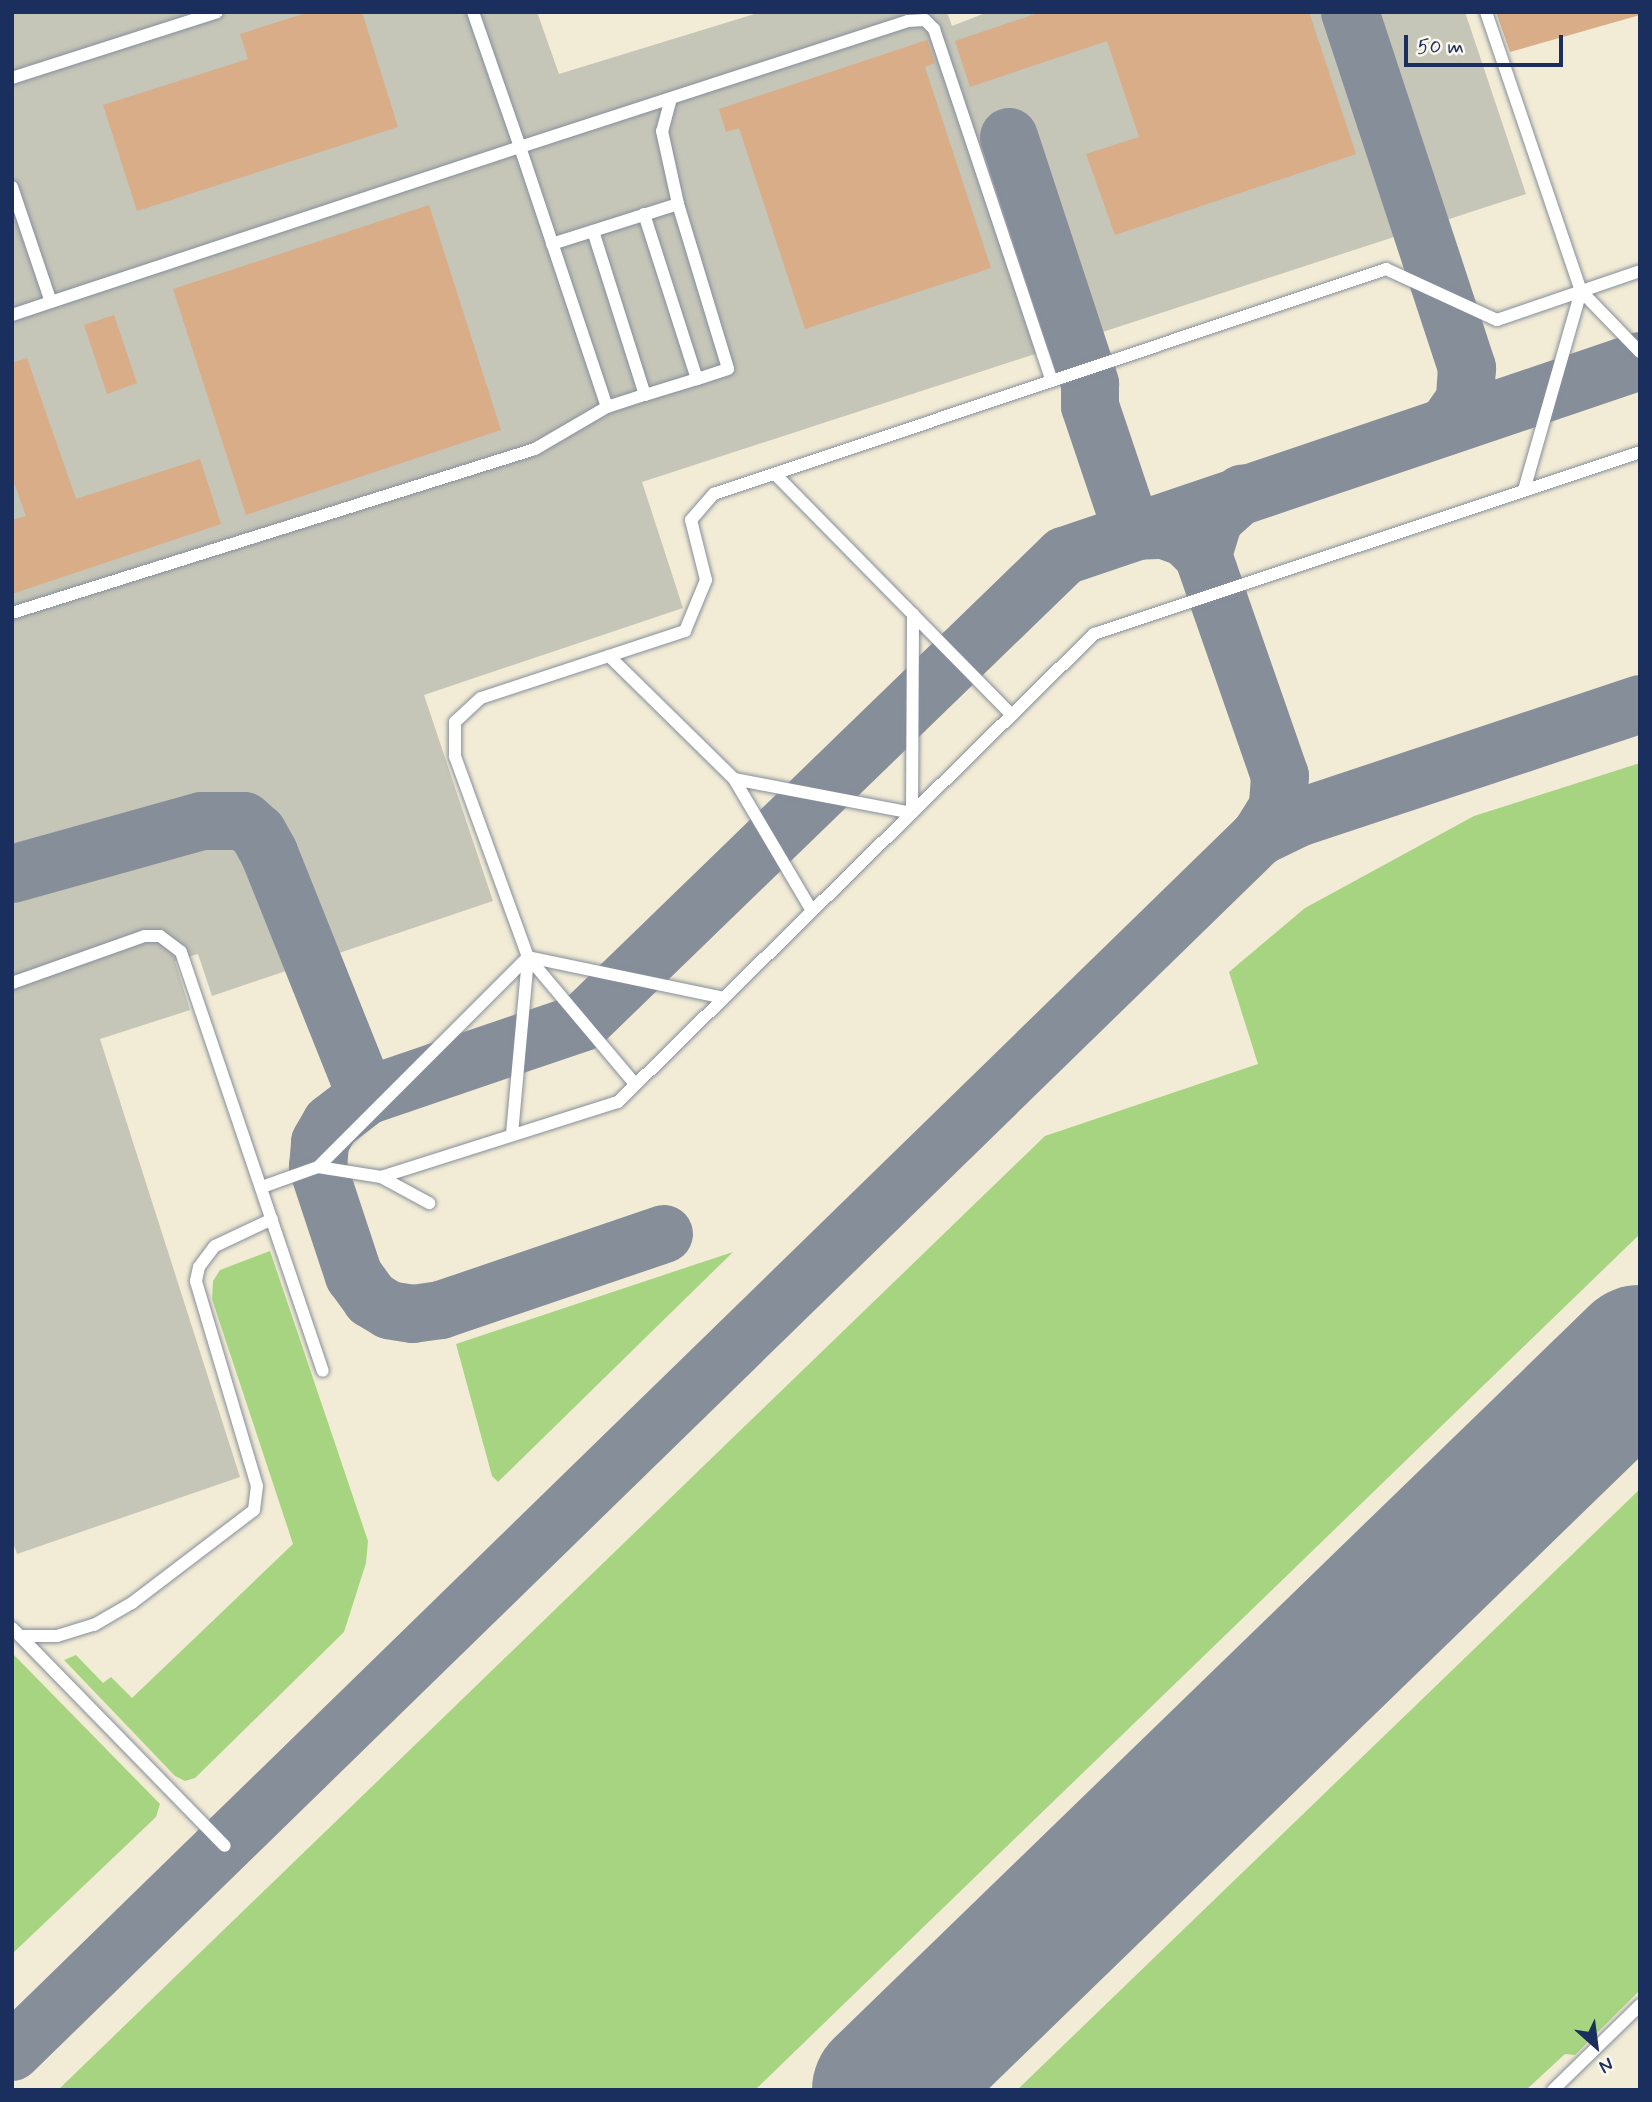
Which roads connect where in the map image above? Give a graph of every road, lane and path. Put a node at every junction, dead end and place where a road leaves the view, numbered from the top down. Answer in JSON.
{"nodes":[{"id":1,"x":217,"y":12,"type":"edge"},
{"id":2,"x":473,"y":12,"type":"edge"},
{"id":3,"x":1486,"y":12,"type":"edge"},
{"id":4,"x":12,"y":78,"type":"edge"},
{"id":5,"x":670,"y":102,"type":"junction"},
{"id":6,"x":520,"y":147,"type":"junction"},
{"id":7,"x":12,"y":187,"type":"edge"},
{"id":8,"x":678,"y":204,"type":"junction"},
{"id":9,"x":644,"y":214,"type":"junction"},
{"id":10,"x":593,"y":230,"type":"junction"},
{"id":11,"x":552,"y":244,"type":"junction"},
{"id":12,"x":1640,"y":271,"type":"edge"},
{"id":13,"x":1581,"y":291,"type":"junction"},
{"id":14,"x":51,"y":302,"type":"junction"},
{"id":15,"x":12,"y":315,"type":"edge"},
{"id":16,"x":1640,"y":352,"type":"edge"},
{"id":17,"x":697,"y":379,"type":"junction"},
{"id":18,"x":1052,"y":381,"type":"junction"},
{"id":19,"x":645,"y":396,"type":"junction"},
{"id":20,"x":607,"y":407,"type":"junction"},
{"id":21,"x":1640,"y":452,"type":"edge"},
{"id":22,"x":775,"y":474,"type":"junction"},
{"id":23,"x":1524,"y":490,"type":"junction"},
{"id":24,"x":12,"y":613,"type":"edge"},
{"id":25,"x":913,"y":614,"type":"junction"},
{"id":26,"x":609,"y":656,"type":"junction"},
{"id":27,"x":1012,"y":715,"type":"junction"},
{"id":28,"x":734,"y":779,"type":"junction"},
{"id":29,"x":912,"y":813,"type":"junction"},
{"id":30,"x":812,"y":911,"type":"junction"},
{"id":31,"x":528,"y":957,"type":"junction"},
{"id":32,"x":12,"y":982,"type":"edge"},
{"id":33,"x":724,"y":998,"type":"junction"},
{"id":34,"x":635,"y":1084,"type":"junction"},
{"id":35,"x":512,"y":1134,"type":"junction"},
{"id":36,"x":318,"y":1167,"type":"junction"},
{"id":37,"x":381,"y":1177,"type":"junction"},
{"id":38,"x":262,"y":1186,"type":"junction"},
{"id":39,"x":429,"y":1203,"type":"dead end"},
{"id":40,"x":272,"y":1219,"type":"junction"},
{"id":41,"x":323,"y":1370,"type":"dead end"},
{"id":42,"x":16,"y":1632,"type":"edge"},
{"id":43,"x":225,"y":1846,"type":"dead end"},
{"id":44,"x":1640,"y":2005,"type":"edge"},
{"id":45,"x":1553,"y":2090,"type":"edge"}],
"edges":[{"from":1,"to":4,"type":"lane"},
{"from":2,"to":6,"type":"lane"},
{"from":3,"to":13,"type":"lane"},
{"from":5,"to":6,"type":"lane"},
{"from":5,"to":8,"type":"lane"},
{"from":5,"to":18,"type":"lane"},
{"from":6,"to":11,"type":"lane"},
{"from":6,"to":14,"type":"lane"},
{"from":7,"to":14,"type":"lane"},
{"from":8,"to":9,"type":"lane"},
{"from":8,"to":17,"type":"lane"},
{"from":9,"to":10,"type":"lane"},
{"from":9,"to":17,"type":"lane"},
{"from":10,"to":11,"type":"lane"},
{"from":10,"to":19,"type":"lane"},
{"from":11,"to":20,"type":"lane"},
{"from":12,"to":13,"type":"lane"},
{"from":13,"to":16,"type":"lane"},
{"from":13,"to":18,"type":"lane"},
{"from":13,"to":23,"type":"lane"},
{"from":14,"to":15,"type":"lane"},
{"from":17,"to":19,"type":"lane"},
{"from":18,"to":22,"type":"lane"},
{"from":19,"to":20,"type":"lane"},
{"from":20,"to":24,"type":"lane"},
{"from":21,"to":23,"type":"lane"},
{"from":22,"to":25,"type":"lane"},
{"from":22,"to":26,"type":"lane"},
{"from":23,"to":27,"type":"lane"},
{"from":25,"to":27,"type":"lane"},
{"from":25,"to":29,"type":"lane"},
{"from":26,"to":28,"type":"lane"},
{"from":26,"to":31,"type":"lane"},
{"from":27,"to":29,"type":"lane"},
{"from":28,"to":29,"type":"lane"},
{"from":28,"to":30,"type":"lane"},
{"from":29,"to":30,"type":"lane"},
{"from":30,"to":33,"type":"lane"},
{"from":31,"to":33,"type":"lane"},
{"from":31,"to":34,"type":"lane"},
{"from":31,"to":35,"type":"lane"},
{"from":31,"to":36,"type":"lane"},
{"from":32,"to":38,"type":"lane"},
{"from":33,"to":34,"type":"lane"},
{"from":34,"to":35,"type":"lane"},
{"from":35,"to":37,"type":"lane"},
{"from":36,"to":37,"type":"lane"},
{"from":36,"to":38,"type":"lane"},
{"from":37,"to":39,"type":"lane"},
{"from":38,"to":40,"type":"lane"},
{"from":40,"to":41,"type":"lane"},
{"from":40,"to":42,"type":"lane"},
{"from":42,"to":43,"type":"lane"},
{"from":44,"to":45,"type":"lane"}]}
